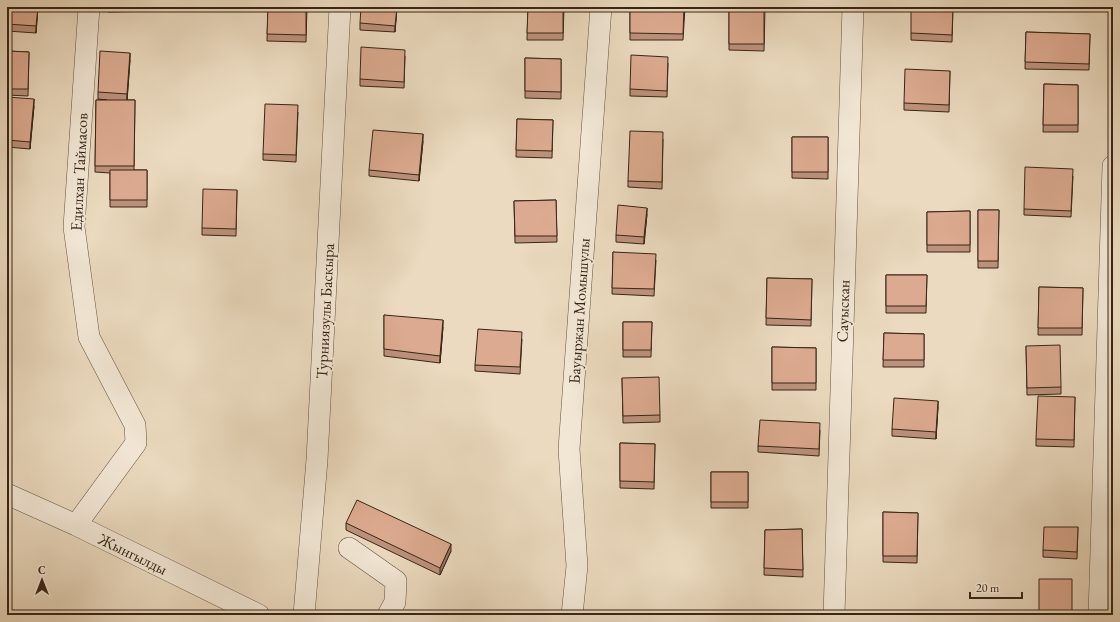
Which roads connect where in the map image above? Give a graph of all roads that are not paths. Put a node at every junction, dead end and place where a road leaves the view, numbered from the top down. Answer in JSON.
{"nodes":[{"id":1,"x":89,"y":7,"type":"edge"},
{"id":2,"x":340,"y":7,"type":"edge"},
{"id":3,"x":600,"y":7,"type":"edge"},
{"id":4,"x":853,"y":7,"type":"edge"},
{"id":5,"x":1113,"y":166,"type":"edge"},
{"id":6,"x":1108,"y":485,"type":"edge"},
{"id":7,"x":7,"y":494,"type":"edge"},
{"id":8,"x":76,"y":525,"type":"junction"},
{"id":9,"x":349,"y":548,"type":"dead end"},
{"id":10,"x":259,"y":615,"type":"edge"},
{"id":11,"x":304,"y":615,"type":"edge"},
{"id":12,"x":388,"y":615,"type":"edge"},
{"id":13,"x":572,"y":615,"type":"edge"},
{"id":14,"x":834,"y":615,"type":"edge"},
{"id":15,"x":1099,"y":615,"type":"edge"}],
"edges":[{"from":1,"to":8,"type":"street","name":"Едилхан Таймасов"},
{"from":2,"to":11,"type":"street","name":"Турниязулы Баскыра"},
{"from":3,"to":13,"type":"street","name":"Бауыржан Момышулы"},
{"from":4,"to":14,"type":"street","name":"Сауыскан"},
{"from":5,"to":6,"type":"street"},
{"from":6,"to":15,"type":"street"},
{"from":7,"to":8,"type":"street","name":"Жынгылды"},
{"from":8,"to":10,"type":"street","name":"Жынгылды"},
{"from":9,"to":12,"type":"street"}]}
